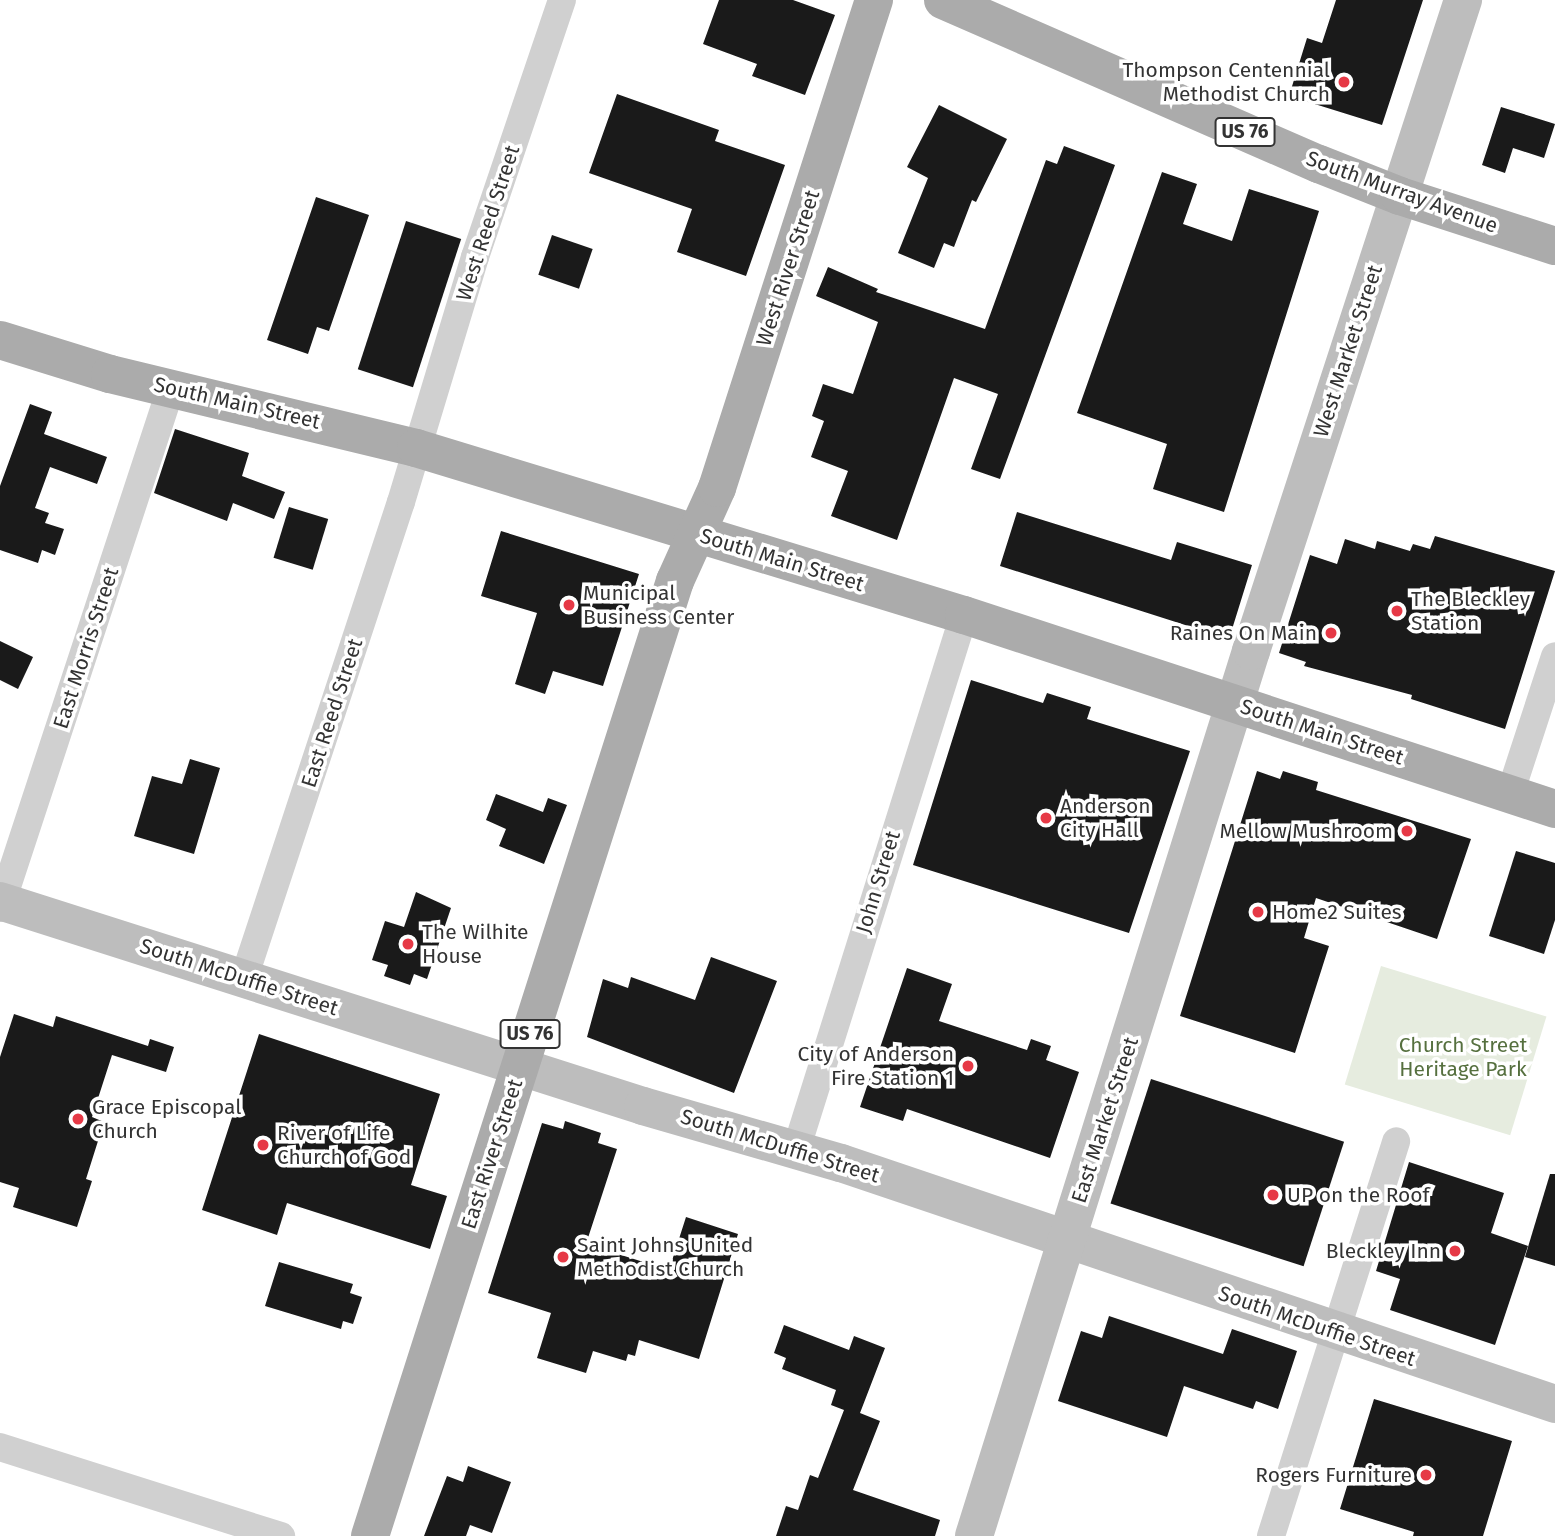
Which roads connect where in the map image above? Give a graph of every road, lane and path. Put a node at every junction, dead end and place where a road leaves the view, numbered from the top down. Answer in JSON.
{"nodes":[{"id":1,"x":562,"y":0,"type":"edge"},
{"id":2,"x":874,"y":0,"type":"edge"},
{"id":3,"x":943,"y":0,"type":"edge"},
{"id":4,"x":1464,"y":0,"type":"edge"},
{"id":5,"x":1400,"y":196,"type":"junction"},
{"id":6,"x":1555,"y":246,"type":"edge"},
{"id":7,"x":0,"y":340,"type":"edge"},
{"id":8,"x":171,"y":388,"type":"junction"},
{"id":9,"x":416,"y":448,"type":"junction"},
{"id":10,"x":695,"y":533,"type":"junction"},
{"id":11,"x":964,"y":615,"type":"junction"},
{"id":12,"x":1555,"y":656,"type":"edge"},
{"id":13,"x":1234,"y":703,"type":"junction"},
{"id":14,"x":1510,"y":794,"type":"junction"},
{"id":15,"x":1555,"y":809,"type":"edge"},
{"id":16,"x":1,"y":904,"type":"edge"},
{"id":17,"x":244,"y":978,"type":"junction"},
{"id":18,"x":519,"y":1066,"type":"junction"},
{"id":19,"x":1396,"y":1140,"type":"dead end"},
{"id":20,"x":796,"y":1150,"type":"junction"},
{"id":21,"x":1067,"y":1242,"type":"junction"},
{"id":22,"x":1335,"y":1332,"type":"junction"},
{"id":23,"x":1555,"y":1404,"type":"edge"},
{"id":24,"x":0,"y":1447,"type":"edge"},
{"id":25,"x":281,"y":1536,"type":"edge"},
{"id":26,"x":370,"y":1536,"type":"edge"},
{"id":27,"x":974,"y":1536,"type":"edge"},
{"id":28,"x":1271,"y":1536,"type":"edge"}],
"edges":[{"from":1,"to":9,"type":"street","name":"West Reed Street"},
{"from":2,"to":10,"type":"main road","name":"West River Street","number":"US 76"},
{"from":3,"to":5,"type":"main road","name":"South Murray Avenue","number":"US 76"},
{"from":4,"to":5,"type":"street","name":"West Market Street"},
{"from":5,"to":6,"type":"main road","name":"South Murray Avenue","number":"US 76"},
{"from":5,"to":13,"type":"street","name":"West Market Street"},
{"from":7,"to":8,"type":"main road","name":"South Main Street"},
{"from":8,"to":9,"type":"main road","name":"South Main Street"},
{"from":8,"to":16,"type":"street","name":"East Morris Street"},
{"from":9,"to":10,"type":"main road","name":"South Main Street"},
{"from":9,"to":17,"type":"street","name":"East Reed Street"},
{"from":10,"to":11,"type":"main road","name":"South Main Street"},
{"from":10,"to":18,"type":"main road","name":"East River Street","number":"US 76"},
{"from":11,"to":13,"type":"main road","name":"South Main Street"},
{"from":11,"to":20,"type":"street","name":"John Street"},
{"from":12,"to":14,"type":"street"},
{"from":13,"to":14,"type":"main road","name":"South Main Street"},
{"from":13,"to":21,"type":"street","name":"East Market Street"},
{"from":14,"to":15,"type":"main road","name":"South Main Street"},
{"from":16,"to":17,"type":"street","name":"South McDuffie Street"},
{"from":17,"to":18,"type":"street","name":"South McDuffie Street"},
{"from":18,"to":20,"type":"street","name":"South McDuffie Street"},
{"from":18,"to":26,"type":"main road","name":"East River Street","number":"US 76"},
{"from":19,"to":22,"type":"street"},
{"from":20,"to":21,"type":"street","name":"South McDuffie Street"},
{"from":21,"to":22,"type":"street","name":"South McDuffie Street"},
{"from":21,"to":27,"type":"street","name":"East Market Street"},
{"from":22,"to":23,"type":"street","name":"South McDuffie Street"},
{"from":22,"to":28,"type":"street"},
{"from":24,"to":25,"type":"street"}]}
